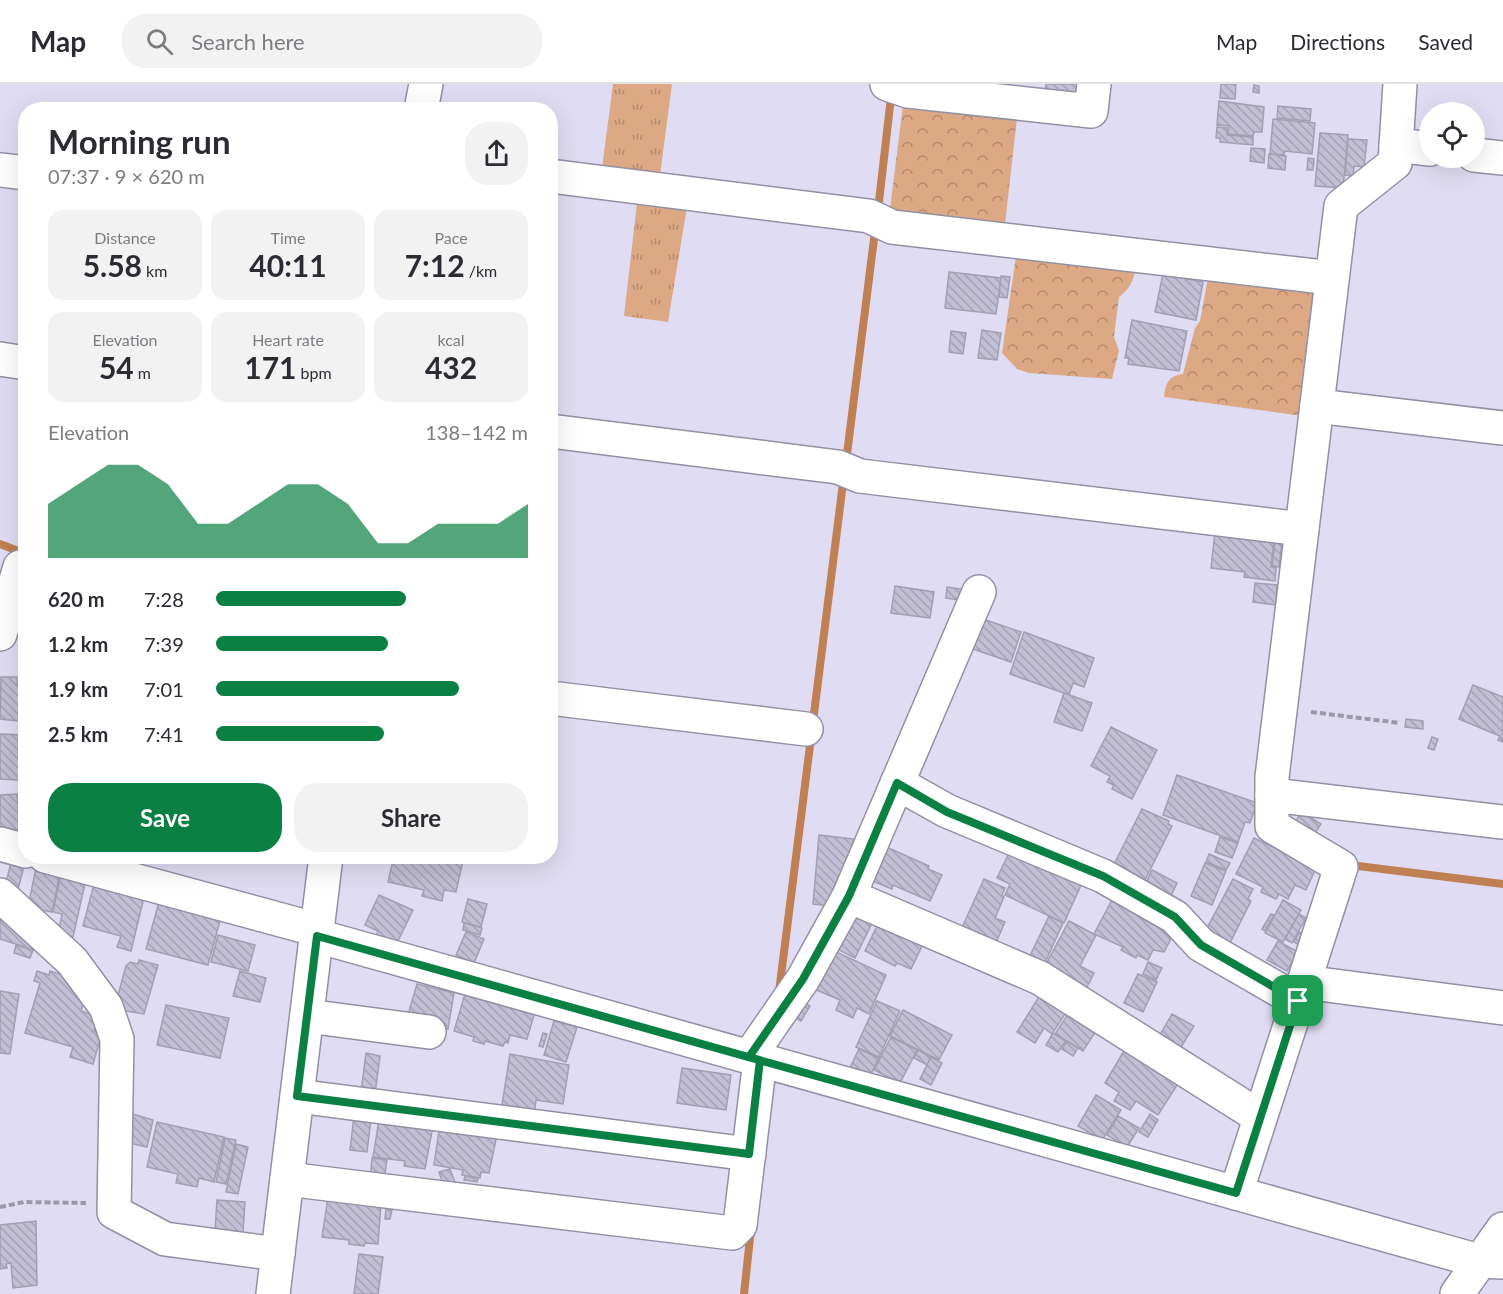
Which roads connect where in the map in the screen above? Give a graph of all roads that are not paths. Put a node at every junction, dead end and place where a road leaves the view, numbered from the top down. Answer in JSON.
{"nodes":[{"id":1,"x":426,"y":84,"type":"edge"},
{"id":2,"x":887,"y":84,"type":"edge"},
{"id":3,"x":1094,"y":84,"type":"edge"},
{"id":4,"x":1400,"y":84,"type":"edge"},
{"id":5,"x":423,"y":102,"type":"edge"},
{"id":6,"x":1396,"y":145,"type":"junction"},
{"id":7,"x":1419,"y":148,"type":"edge"},
{"id":8,"x":1485,"y":156,"type":"edge"},
{"id":9,"x":1503,"y":158,"type":"edge"},
{"id":10,"x":0,"y":170,"type":"edge"},
{"id":11,"x":18,"y":172,"type":"edge"},
{"id":12,"x":558,"y":177,"type":"edge"},
{"id":13,"x":1332,"y":278,"type":"junction"},
{"id":14,"x":0,"y":359,"type":"edge"},
{"id":15,"x":18,"y":362,"type":"edge"},
{"id":16,"x":1317,"y":406,"type":"junction"},
{"id":17,"x":1503,"y":428,"type":"edge"},
{"id":18,"x":558,"y":432,"type":"edge"},
{"id":19,"x":1302,"y":529,"type":"junction"},
{"id":20,"x":15,"y":565,"type":"edge"},
{"id":21,"x":979,"y":592,"type":"dead end"},
{"id":22,"x":0,"y":634,"type":"edge"},
{"id":23,"x":558,"y":699,"type":"edge"},
{"id":24,"x":806,"y":729,"type":"dead end"},
{"id":25,"x":897,"y":783,"type":"junction"},
{"id":26,"x":1272,"y":795,"type":"junction"},
{"id":27,"x":1503,"y":822,"type":"edge"},
{"id":28,"x":0,"y":844,"type":"edge"},
{"id":29,"x":18,"y":849,"type":"edge"},
{"id":30,"x":72,"y":864,"type":"edge"},
{"id":31,"x":325,"y":864,"type":"edge"},
{"id":32,"x":0,"y":895,"type":"edge"},
{"id":33,"x":849,"y":896,"type":"junction"},
{"id":34,"x":317,"y":933,"type":"junction"},
{"id":35,"x":1301,"y":991,"type":"junction"},
{"id":36,"x":1503,"y":1008,"type":"edge"},
{"id":37,"x":307,"y":1016,"type":"junction"},
{"id":38,"x":429,"y":1032,"type":"dead end"},
{"id":39,"x":754,"y":1059,"type":"junction"},
{"id":40,"x":297,"y":1096,"type":"junction"},
{"id":41,"x":1260,"y":1117,"type":"junction"},
{"id":42,"x":749,"y":1154,"type":"junction"},
{"id":43,"x":287,"y":1179,"type":"junction"},
{"id":44,"x":1236,"y":1193,"type":"junction"},
{"id":45,"x":1503,"y":1229,"type":"edge"},
{"id":46,"x":278,"y":1254,"type":"junction"},
{"id":47,"x":1491,"y":1262,"type":"edge"},
{"id":48,"x":273,"y":1294,"type":"edge"},
{"id":49,"x":1457,"y":1294,"type":"edge"}],
"edges":[{"from":1,"to":5,"type":"street"},
{"from":2,"to":3,"type":"street"},
{"from":4,"to":6,"type":"street"},
{"from":6,"to":7,"type":"street"},
{"from":6,"to":13,"type":"street"},
{"from":8,"to":9,"type":"street"},
{"from":10,"to":11,"type":"street"},
{"from":12,"to":13,"type":"street"},
{"from":13,"to":16,"type":"street"},
{"from":14,"to":15,"type":"street"},
{"from":16,"to":17,"type":"street"},
{"from":16,"to":19,"type":"street"},
{"from":18,"to":19,"type":"street"},
{"from":19,"to":26,"type":"street"},
{"from":20,"to":22,"type":"street"},
{"from":21,"to":25,"type":"street"},
{"from":23,"to":24,"type":"street"},
{"from":25,"to":33,"type":"street"},
{"from":25,"to":35,"type":"street"},
{"from":26,"to":27,"type":"street"},
{"from":26,"to":35,"type":"street"},
{"from":28,"to":29,"type":"street"},
{"from":30,"to":34,"type":"street"},
{"from":31,"to":34,"type":"street"},
{"from":32,"to":46,"type":"street"},
{"from":33,"to":39,"type":"street"},
{"from":33,"to":41,"type":"street"},
{"from":34,"to":37,"type":"street"},
{"from":34,"to":39,"type":"street"},
{"from":35,"to":36,"type":"street"},
{"from":35,"to":41,"type":"street"},
{"from":37,"to":38,"type":"street"},
{"from":37,"to":40,"type":"street"},
{"from":39,"to":42,"type":"street"},
{"from":39,"to":44,"type":"street"},
{"from":40,"to":42,"type":"street"},
{"from":40,"to":43,"type":"street"},
{"from":41,"to":44,"type":"street"},
{"from":42,"to":43,"type":"street"},
{"from":43,"to":46,"type":"street"},
{"from":44,"to":47,"type":"street"},
{"from":45,"to":47,"type":"street"},
{"from":46,"to":48,"type":"street"},
{"from":47,"to":49,"type":"street"}]}
